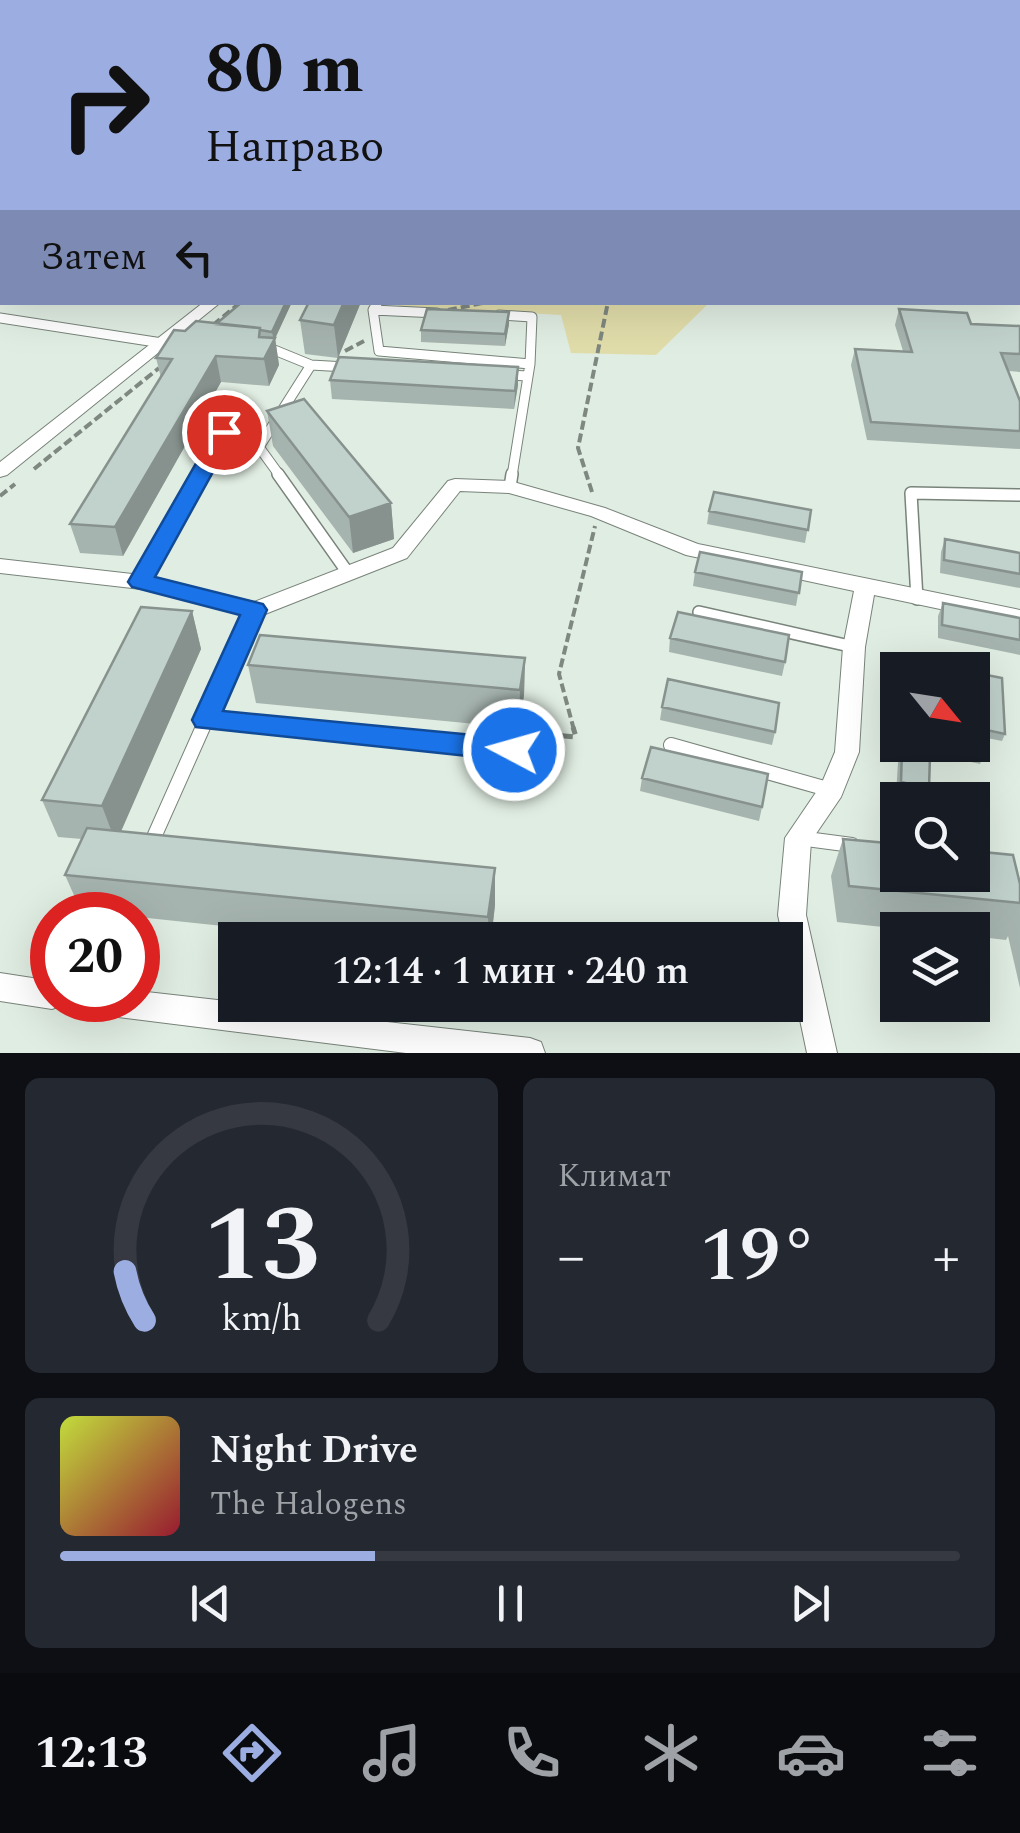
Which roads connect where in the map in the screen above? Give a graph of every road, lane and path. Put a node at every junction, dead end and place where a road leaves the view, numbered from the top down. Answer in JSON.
{"nodes":[{"id":1,"x":210,"y":305,"type":"edge"},
{"id":2,"x":237,"y":305,"type":"edge"},
{"id":3,"x":473,"y":305,"type":"edge"},
{"id":4,"x":607,"y":305,"type":"edge"},
{"id":5,"x":376,"y":306,"type":"edge"},
{"id":6,"x":432,"y":313,"type":"junction"},
{"id":7,"x":449,"y":313,"type":"edge"},
{"id":8,"x":482,"y":314,"type":"edge"},
{"id":9,"x":0,"y":318,"type":"edge"},
{"id":10,"x":167,"y":339,"type":"junction"},
{"id":11,"x":196,"y":339,"type":"joint"},
{"id":12,"x":249,"y":345,"type":"edge"},
{"id":13,"x":166,"y":363,"type":"edge"},
{"id":14,"x":530,"y":364,"type":"junction"},
{"id":15,"x":311,"y":365,"type":"junction"},
{"id":16,"x":351,"y":367,"type":"edge"},
{"id":17,"x":489,"y":374,"type":"edge"},
{"id":18,"x":528,"y":376,"type":"junction"},
{"id":19,"x":241,"y":402,"type":"dead end"},
{"id":20,"x":0,"y":471,"type":"edge"},
{"id":21,"x":30,"y":472,"type":"dead end"},
{"id":22,"x":15,"y":484,"type":"dead end"},
{"id":23,"x":510,"y":488,"type":"junction"},
{"id":24,"x":1020,"y":495,"type":"edge"},
{"id":25,"x":0,"y":496,"type":"edge"},
{"id":26,"x":598,"y":512,"type":"junction"},
{"id":27,"x":0,"y":566,"type":"edge"},
{"id":28,"x":348,"y":573,"type":"junction"},
{"id":29,"x":140,"y":582,"type":"junction"},
{"id":30,"x":865,"y":588,"type":"junction"},
{"id":31,"x":917,"y":599,"type":"junction"},
{"id":32,"x":254,"y":610,"type":"junction"},
{"id":33,"x":700,"y":612,"type":"edge"},
{"id":34,"x":1020,"y":618,"type":"edge"},
{"id":35,"x":854,"y":647,"type":"junction"},
{"id":36,"x":206,"y":720,"type":"junction"},
{"id":37,"x":672,"y":745,"type":"dead end"},
{"id":38,"x":514,"y":750,"type":"joint"},
{"id":39,"x":832,"y":790,"type":"junction"},
{"id":40,"x":798,"y":838,"type":"junction"},
{"id":41,"x":168,"y":847,"type":"edge"},
{"id":42,"x":878,"y":848,"type":"edge"},
{"id":43,"x":0,"y":987,"type":"edge"},
{"id":44,"x":30,"y":992,"type":"edge"},
{"id":45,"x":160,"y":1008,"type":"edge"},
{"id":46,"x":530,"y":1053,"type":"edge"},
{"id":47,"x":822,"y":1053,"type":"edge"}],
"edges":[{"from":1,"to":10,"type":"street"},
{"from":2,"to":11,"type":"path"},
{"from":3,"to":6,"type":"path"},
{"from":4,"to":26,"type":"path"},
{"from":5,"to":6,"type":"lane"},
{"from":5,"to":14,"type":"lane"},
{"from":6,"to":7,"type":"lane"},
{"from":8,"to":14,"type":"lane"},
{"from":9,"to":10,"type":"lane"},
{"from":10,"to":11,"type":"lane"},
{"from":10,"to":20,"type":"street"},
{"from":12,"to":15,"type":"lane"},
{"from":13,"to":21,"type":"path"},
{"from":14,"to":18,"type":"lane"},
{"from":15,"to":16,"type":"lane"},
{"from":15,"to":28,"type":"lane"},
{"from":17,"to":18,"type":"lane"},
{"from":18,"to":23,"type":"lane"},
{"from":19,"to":29,"type":"lane"},
{"from":22,"to":25,"type":"path"},
{"from":23,"to":26,"type":"street"},
{"from":23,"to":28,"type":"street"},
{"from":24,"to":31,"type":"lane"},
{"from":26,"to":30,"type":"street"},
{"from":26,"to":38,"type":"path"},
{"from":27,"to":29,"type":"street"},
{"from":28,"to":32,"type":"street"},
{"from":29,"to":32,"type":"street"},
{"from":30,"to":31,"type":"street"},
{"from":30,"to":35,"type":"street"},
{"from":31,"to":34,"type":"street"},
{"from":32,"to":36,"type":"lane"},
{"from":33,"to":35,"type":"lane"},
{"from":35,"to":39,"type":"street"},
{"from":36,"to":38,"type":"lane"},
{"from":36,"to":41,"type":"lane"},
{"from":37,"to":39,"type":"lane"},
{"from":39,"to":40,"type":"street"},
{"from":40,"to":42,"type":"lane"},
{"from":40,"to":47,"type":"street"},
{"from":43,"to":44,"type":"street"},
{"from":45,"to":46,"type":"street"}]}
